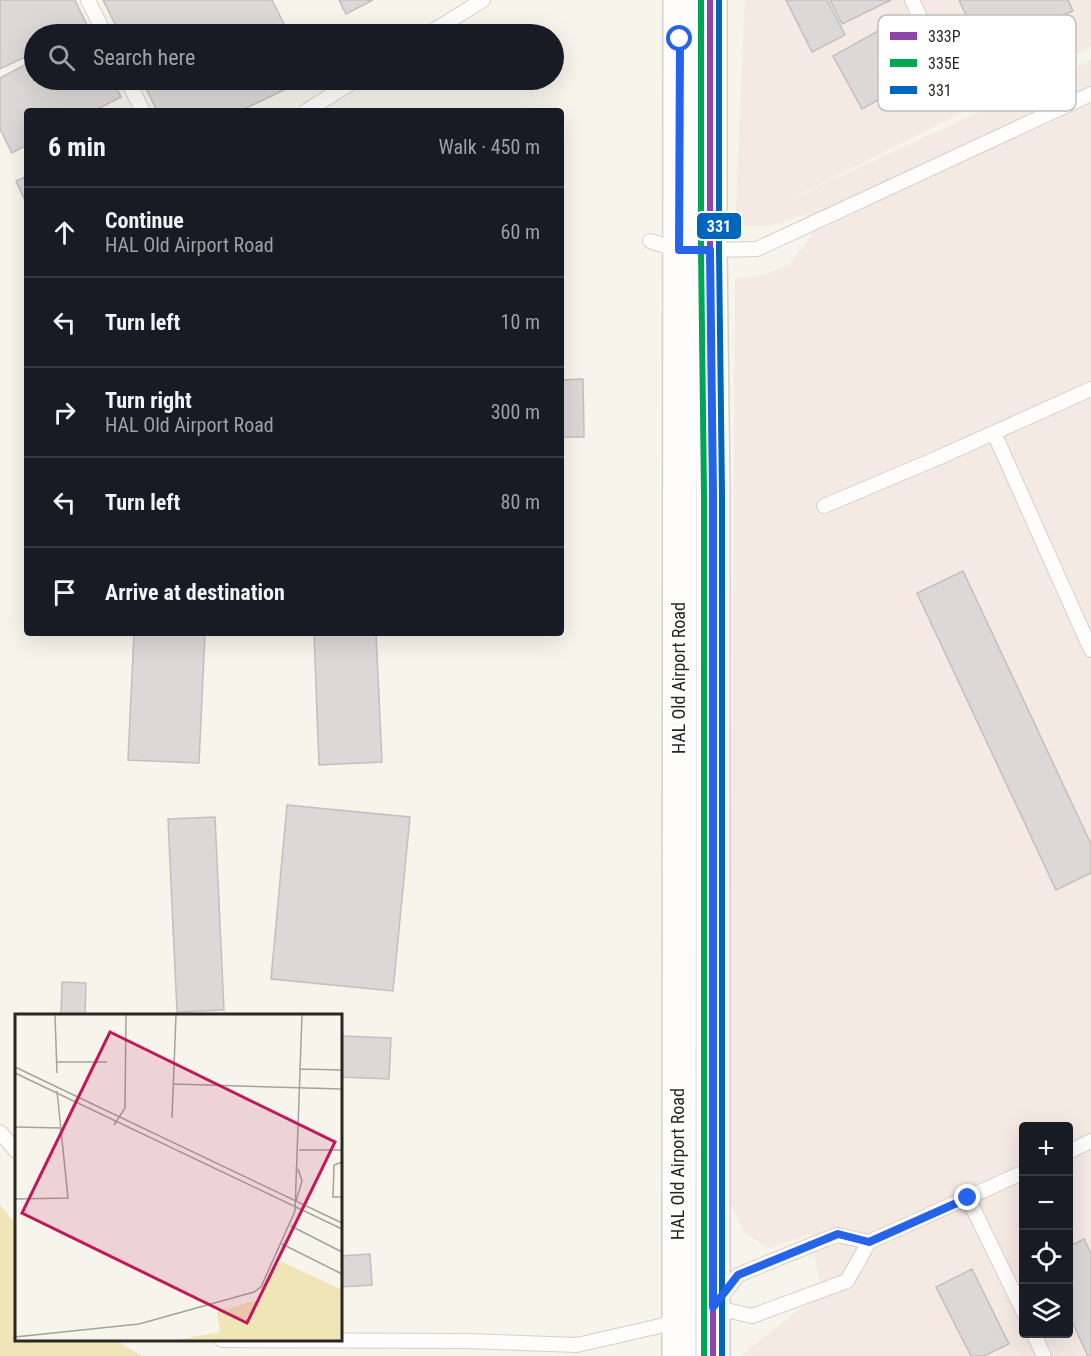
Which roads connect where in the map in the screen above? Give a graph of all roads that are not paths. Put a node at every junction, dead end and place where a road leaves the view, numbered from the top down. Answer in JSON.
{"nodes":[{"id":1,"x":88,"y":0,"type":"edge"},
{"id":2,"x":483,"y":0,"type":"edge"},
{"id":3,"x":680,"y":0,"type":"edge"},
{"id":4,"x":710,"y":0,"type":"edge"},
{"id":5,"x":912,"y":0,"type":"edge"},
{"id":6,"x":919,"y":15,"type":"edge"},
{"id":7,"x":100,"y":24,"type":"edge"},
{"id":8,"x":444,"y":24,"type":"edge"},
{"id":9,"x":132,"y":90,"type":"edge"},
{"id":10,"x":340,"y":90,"type":"edge"},
{"id":11,"x":1091,"y":94,"type":"edge"},
{"id":12,"x":1076,"y":101,"type":"edge"},
{"id":13,"x":141,"y":108,"type":"edge"},
{"id":14,"x":311,"y":108,"type":"edge"},
{"id":15,"x":1054,"y":111,"type":"edge"},
{"id":16,"x":680,"y":247,"type":"junction"},
{"id":17,"x":1091,"y":389,"type":"edge"},
{"id":18,"x":994,"y":433,"type":"junction"},
{"id":19,"x":824,"y":506,"type":"dead end"},
{"id":20,"x":1091,"y":650,"type":"edge"},
{"id":21,"x":0,"y":1132,"type":"edge"},
{"id":22,"x":1091,"y":1141,"type":"edge"},
{"id":23,"x":15,"y":1149,"type":"edge"},
{"id":24,"x":1073,"y":1150,"type":"edge"},
{"id":25,"x":1019,"y":1174,"type":"edge"},
{"id":26,"x":968,"y":1198,"type":"junction"},
{"id":27,"x":869,"y":1242,"type":"junction"},
{"id":28,"x":1019,"y":1305,"type":"edge"},
{"id":29,"x":713,"y":1307,"type":"junction"},
{"id":30,"x":678,"y":1320,"type":"junction"},
{"id":31,"x":1036,"y":1338,"type":"edge"},
{"id":32,"x":342,"y":1340,"type":"edge"},
{"id":33,"x":467,"y":1341,"type":"junction"},
{"id":34,"x":577,"y":1350,"type":"edge"},
{"id":35,"x":467,"y":1356,"type":"edge"},
{"id":36,"x":679,"y":1356,"type":"edge"},
{"id":37,"x":713,"y":1356,"type":"edge"},
{"id":38,"x":1044,"y":1356,"type":"edge"}],
"edges":[{"from":1,"to":7,"type":"lane"},
{"from":2,"to":8,"type":"lane"},
{"from":3,"to":16,"type":"main road","name":"HAL Old Airport Road"},
{"from":4,"to":16,"type":"main road","name":"HAL Old Airport Road"},
{"from":5,"to":6,"type":"lane"},
{"from":9,"to":13,"type":"lane"},
{"from":10,"to":14,"type":"lane"},
{"from":11,"to":12,"type":"lane"},
{"from":15,"to":16,"type":"lane"},
{"from":16,"to":29,"type":"main road","name":"HAL Old Airport Road"},
{"from":16,"to":30,"type":"main road","name":"HAL Old Airport Road"},
{"from":17,"to":18,"type":"lane"},
{"from":18,"to":19,"type":"lane"},
{"from":18,"to":20,"type":"lane"},
{"from":21,"to":23,"type":"lane"},
{"from":22,"to":24,"type":"lane"},
{"from":25,"to":26,"type":"lane"},
{"from":26,"to":27,"type":"lane"},
{"from":26,"to":28,"type":"lane"},
{"from":27,"to":29,"type":"lane"},
{"from":27,"to":29,"type":"lane"},
{"from":29,"to":30,"type":"lane"},
{"from":29,"to":37,"type":"main road","name":"HAL Old Airport Road"},
{"from":30,"to":34,"type":"lane"},
{"from":30,"to":36,"type":"main road","name":"HAL Old Airport Road"},
{"from":31,"to":38,"type":"lane"},
{"from":32,"to":33,"type":"lane"},
{"from":33,"to":34,"type":"lane"},
{"from":33,"to":35,"type":"lane"}]}
